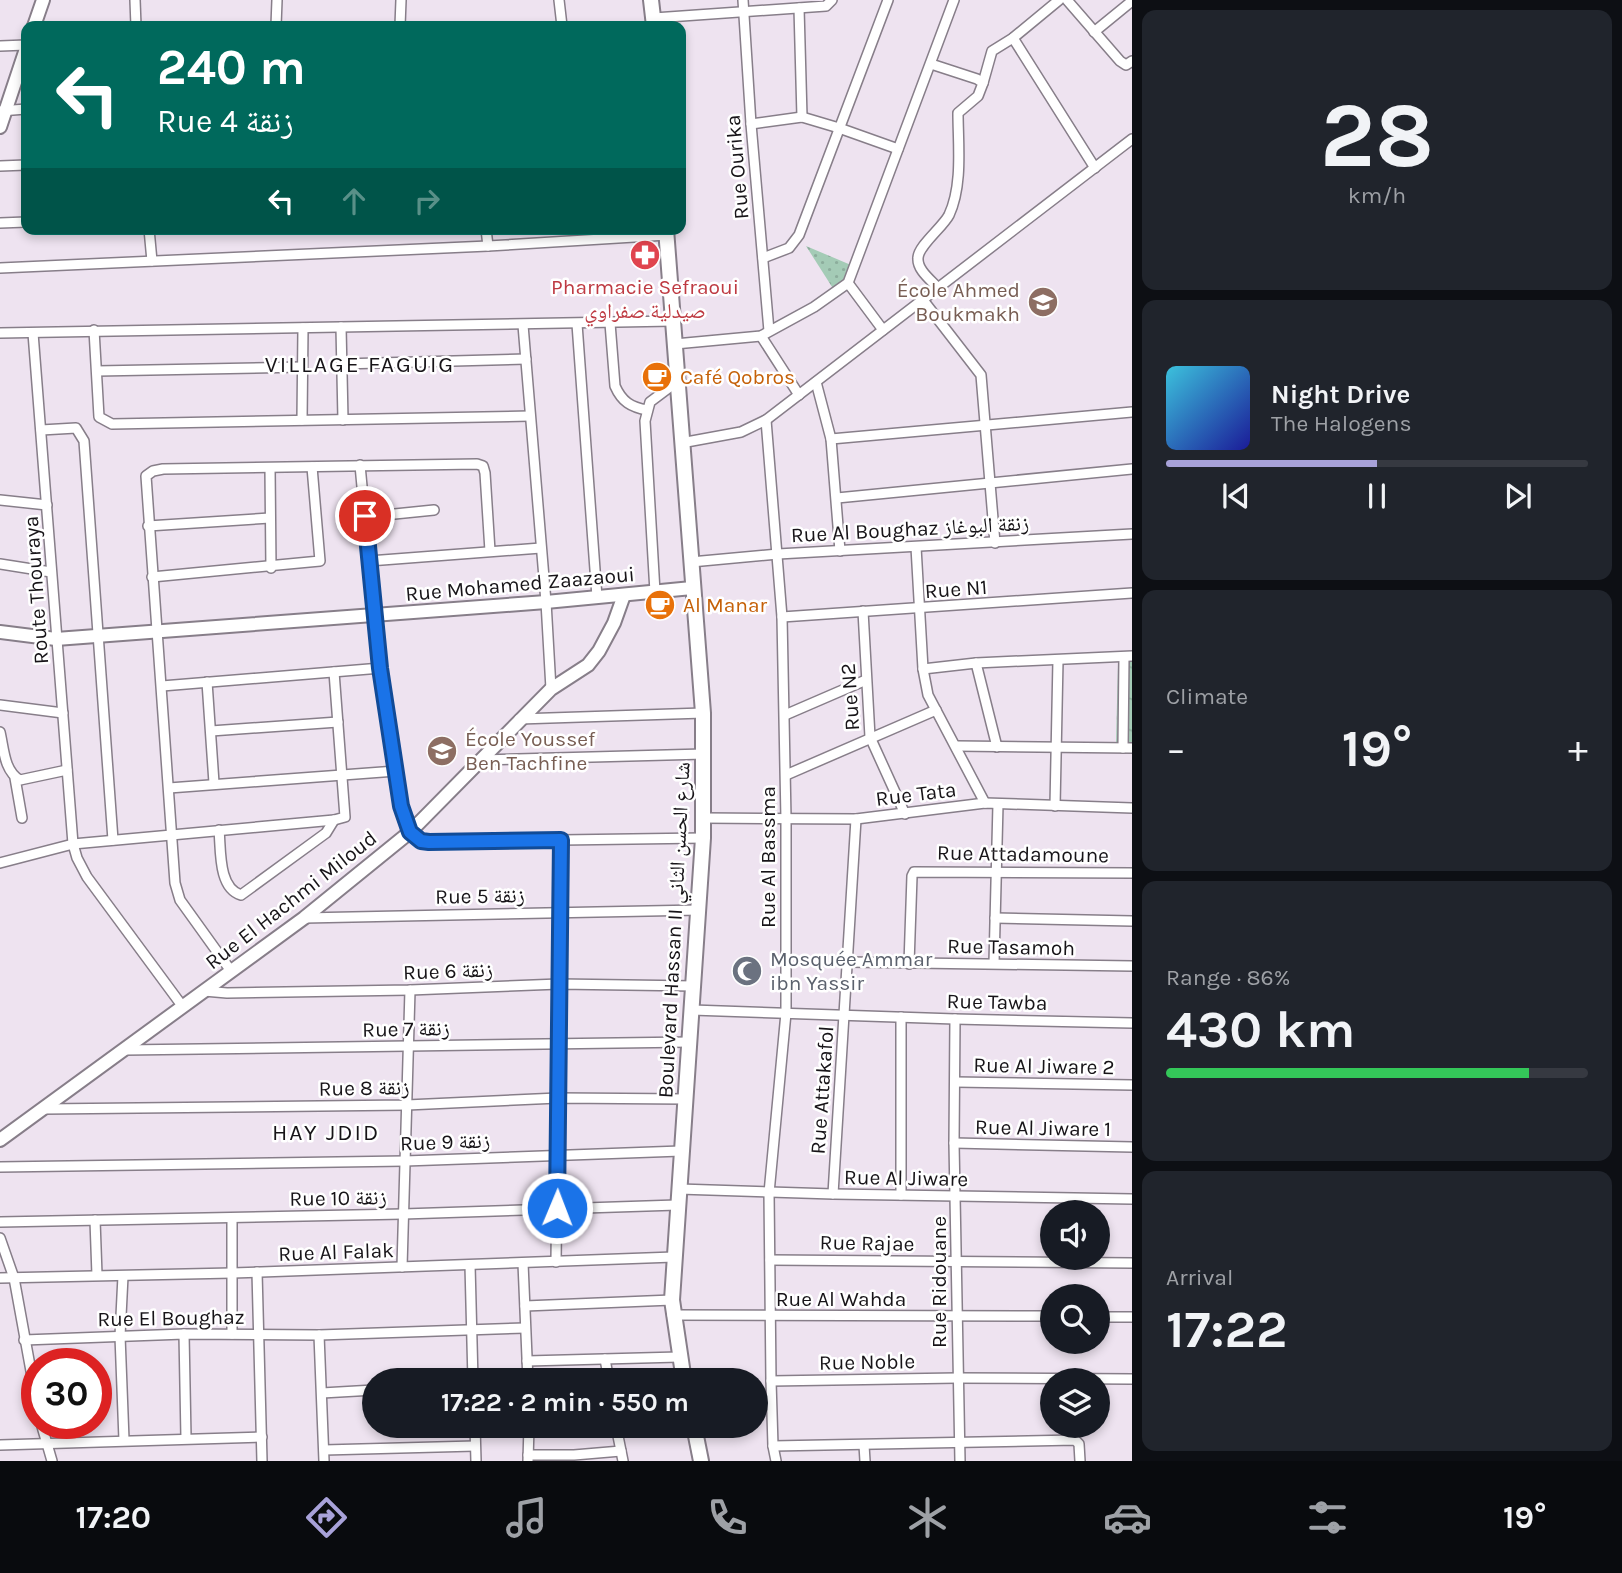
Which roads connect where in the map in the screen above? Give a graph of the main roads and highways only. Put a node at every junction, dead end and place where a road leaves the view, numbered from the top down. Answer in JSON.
{"nodes":[{"id":1,"x":651,"y":0,"type":"edge"},
{"id":2,"x":654,"y":21,"type":"edge"},
{"id":3,"x":667,"y":235,"type":"edge"},
{"id":4,"x":681,"y":1368,"type":"edge"},
{"id":5,"x":696,"y":1438,"type":"edge"},
{"id":6,"x":701,"y":1461,"type":"edge"}],
"edges":[{"from":1,"to":2,"type":"main road"},
{"from":3,"to":4,"type":"main road","name":"Boulevard Hassan II شارع الحسن الثاني"},
{"from":5,"to":6,"type":"main road"}]}
